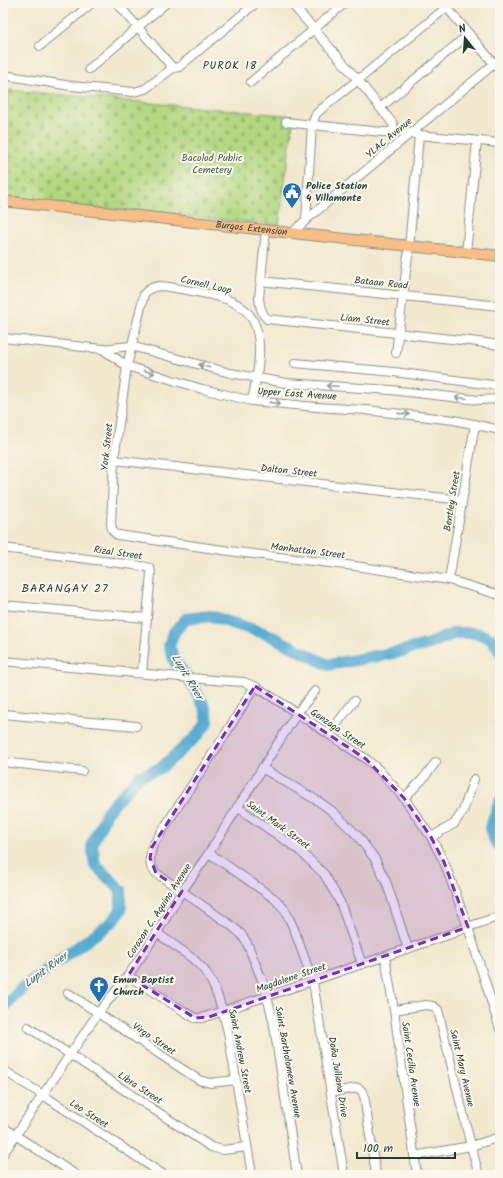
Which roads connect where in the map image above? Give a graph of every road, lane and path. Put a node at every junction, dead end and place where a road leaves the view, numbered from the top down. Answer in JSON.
{"nodes":[{"id":1,"x":92,"y":3,"type":"edge"},
{"id":2,"x":117,"y":3,"type":"edge"},
{"id":3,"x":166,"y":3,"type":"edge"},
{"id":4,"x":256,"y":3,"type":"edge"},
{"id":5,"x":291,"y":3,"type":"edge"},
{"id":6,"x":345,"y":3,"type":"edge"},
{"id":7,"x":445,"y":5,"type":"edge"},
{"id":8,"x":137,"y":27,"type":"junction"},
{"id":9,"x":314,"y":29,"type":"junction"},
{"id":10,"x":469,"y":34,"type":"junction"},
{"id":11,"x":40,"y":46,"type":"dead end"},
{"id":12,"x":497,"y":62,"type":"edge"},
{"id":13,"x":173,"y":68,"type":"junction"},
{"id":14,"x":89,"y":69,"type":"dead end"},
{"id":15,"x":500,"y":71,"type":"edge"},
{"id":16,"x":3,"y":76,"type":"edge"},
{"id":17,"x":358,"y":80,"type":"junction"},
{"id":18,"x":251,"y":82,"type":"dead end"},
{"id":19,"x":380,"y":108,"type":"junction"},
{"id":20,"x":286,"y":122,"type":"dead end"},
{"id":21,"x":312,"y":125,"type":"junction"},
{"id":22,"x":394,"y":130,"type":"junction"},
{"id":23,"x":410,"y":133,"type":"junction"},
{"id":24,"x":419,"y":135,"type":"junction"},
{"id":25,"x":476,"y":141,"type":"junction"},
{"id":26,"x":500,"y":143,"type":"edge"},
{"id":27,"x":3,"y":201,"type":"edge"},
{"id":28,"x":306,"y":220,"type":"junction"},
{"id":29,"x":266,"y":230,"type":"junction"},
{"id":30,"x":292,"y":233,"type":"junction"},
{"id":31,"x":409,"y":247,"type":"junction"},
{"id":32,"x":466,"y":253,"type":"junction"},
{"id":33,"x":500,"y":256,"type":"edge"},
{"id":34,"x":260,"y":281,"type":"junction"},
{"id":35,"x":404,"y":295,"type":"junction"},
{"id":36,"x":500,"y":306,"type":"edge"},
{"id":37,"x":399,"y":333,"type":"junction"},
{"id":38,"x":3,"y":338,"type":"edge"},
{"id":39,"x":500,"y":345,"type":"edge"},
{"id":40,"x":131,"y":346,"type":"junction"},
{"id":41,"x":102,"y":349,"type":"junction"},
{"id":42,"x":396,"y":353,"type":"dead end"},
{"id":43,"x":295,"y":363,"type":"dead end"},
{"id":44,"x":127,"y":366,"type":"junction"},
{"id":45,"x":256,"y":378,"type":"junction"},
{"id":46,"x":500,"y":386,"type":"edge"},
{"id":47,"x":500,"y":400,"type":"edge"},
{"id":48,"x":252,"y":401,"type":"junction"},
{"id":49,"x":475,"y":424,"type":"junction"},
{"id":50,"x":500,"y":430,"type":"edge"},
{"id":51,"x":114,"y":460,"type":"junction"},
{"id":52,"x":462,"y":500,"type":"junction"},
{"id":53,"x":113,"y":531,"type":"joint"},
{"id":54,"x":3,"y":548,"type":"edge"},
{"id":55,"x":449,"y":580,"type":"junction"},
{"id":56,"x":500,"y":595,"type":"edge"},
{"id":57,"x":3,"y":605,"type":"edge"},
{"id":58,"x":146,"y":618,"type":"junction"},
{"id":59,"x":3,"y":661,"type":"edge"},
{"id":60,"x":142,"y":673,"type":"junction"},
{"id":61,"x":255,"y":686,"type":"junction"},
{"id":62,"x":315,"y":691,"type":"dead end"},
{"id":63,"x":354,"y":701,"type":"dead end"},
{"id":64,"x":297,"y":713,"type":"junction"},
{"id":65,"x":3,"y":714,"type":"edge"},
{"id":66,"x":136,"y":726,"type":"dead end"},
{"id":67,"x":329,"y":734,"type":"junction"},
{"id":68,"x":3,"y":762,"type":"edge"},
{"id":69,"x":436,"y":762,"type":"dead end"},
{"id":70,"x":262,"y":768,"type":"junction"},
{"id":71,"x":82,"y":771,"type":"dead end"},
{"id":72,"x":474,"y":778,"type":"dead end"},
{"id":73,"x":404,"y":798,"type":"junction"},
{"id":74,"x":237,"y":807,"type":"junction"},
{"id":75,"x":431,"y":836,"type":"junction"},
{"id":76,"x":209,"y":852,"type":"junction"},
{"id":77,"x":182,"y":891,"type":"junction"},
{"id":78,"x":500,"y":916,"type":"edge"},
{"id":79,"x":468,"y":927,"type":"junction"},
{"id":80,"x":157,"y":933,"type":"junction"},
{"id":81,"x":408,"y":949,"type":"junction"},
{"id":82,"x":385,"y":956,"type":"junction"},
{"id":83,"x":362,"y":964,"type":"junction"},
{"id":84,"x":128,"y":976,"type":"junction"},
{"id":85,"x":313,"y":982,"type":"junction"},
{"id":86,"x":68,"y":993,"type":"dead end"},
{"id":87,"x":267,"y":997,"type":"junction"},
{"id":88,"x":394,"y":1010,"type":"junction"},
{"id":89,"x":222,"y":1012,"type":"junction"},
{"id":90,"x":98,"y":1013,"type":"junction"},
{"id":91,"x":28,"y":1026,"type":"dead end"},
{"id":92,"x":500,"y":1029,"type":"edge"},
{"id":93,"x":70,"y":1054,"type":"junction"},
{"id":94,"x":3,"y":1070,"type":"edge"},
{"id":95,"x":236,"y":1080,"type":"junction"},
{"id":96,"x":331,"y":1092,"type":"junction"},
{"id":97,"x":43,"y":1095,"type":"junction"},
{"id":98,"x":3,"y":1127,"type":"edge"},
{"id":99,"x":15,"y":1135,"type":"junction"},
{"id":100,"x":500,"y":1137,"type":"edge"},
{"id":101,"x":470,"y":1146,"type":"junction"},
{"id":102,"x":248,"y":1147,"type":"junction"},
{"id":103,"x":3,"y":1154,"type":"edge"},
{"id":104,"x":414,"y":1156,"type":"junction"},
{"id":105,"x":76,"y":1175,"type":"edge"},
{"id":106,"x":164,"y":1175,"type":"edge"},
{"id":107,"x":252,"y":1175,"type":"edge"},
{"id":108,"x":297,"y":1175,"type":"edge"},
{"id":109,"x":344,"y":1175,"type":"edge"},
{"id":110,"x":376,"y":1175,"type":"edge"},
{"id":111,"x":418,"y":1175,"type":"edge"},
{"id":112,"x":479,"y":1175,"type":"edge"}],
"edges":[{"from":1,"to":11,"type":"street"},
{"from":2,"to":8,"type":"street"},
{"from":3,"to":8,"type":"street"},
{"from":4,"to":13,"type":"street"},
{"from":5,"to":9,"type":"street"},
{"from":6,"to":9,"type":"street"},
{"from":7,"to":10,"type":"street"},
{"from":7,"to":17,"type":"street"},
{"from":8,"to":13,"type":"street"},
{"from":8,"to":14,"type":"street"},
{"from":9,"to":17,"type":"street"},
{"from":9,"to":18,"type":"street"},
{"from":10,"to":12,"type":"street"},
{"from":10,"to":19,"type":"street"},
{"from":12,"to":15,"type":"street"},
{"from":12,"to":23,"type":"street","name":"YLAC Avenue"},
{"from":13,"to":16,"type":"street"},
{"from":17,"to":19,"type":"street"},
{"from":17,"to":21,"type":"street"},
{"from":19,"to":22,"type":"street"},
{"from":20,"to":21,"type":"street"},
{"from":21,"to":22,"type":"street"},
{"from":21,"to":28,"type":"street"},
{"from":22,"to":23,"type":"street"},
{"from":23,"to":24,"type":"street"},
{"from":23,"to":28,"type":"street","name":"YLAC Avenue"},
{"from":24,"to":25,"type":"street"},
{"from":24,"to":31,"type":"street"},
{"from":25,"to":26,"type":"street"},
{"from":25,"to":32,"type":"street"},
{"from":27,"to":29,"type":"main road","name":"Burgos Extension"},
{"from":28,"to":30,"type":"street","name":"YLAC Avenue"},
{"from":29,"to":30,"type":"main road","name":"Burgos Extension"},
{"from":29,"to":34,"type":"street"},
{"from":30,"to":31,"type":"main road","name":"Burgos Extension"},
{"from":31,"to":32,"type":"main road","name":"Burgos Extension"},
{"from":31,"to":35,"type":"street"},
{"from":32,"to":33,"type":"main road","name":"Burgos Extension"},
{"from":34,"to":35,"type":"street","name":"Bataan Road"},
{"from":34,"to":37,"type":"street","name":"Liam Street"},
{"from":35,"to":36,"type":"street","name":"Bataan Road"},
{"from":35,"to":37,"type":"street"},
{"from":37,"to":39,"type":"street","name":"Liam Street"},
{"from":37,"to":42,"type":"street"},
{"from":38,"to":41,"type":"street","name":"Upper East Avenue"},
{"from":40,"to":41,"type":"street","name":"Upper East Avenue"},
{"from":40,"to":44,"type":"street","name":"York Street"},
{"from":45,"to":40,"type":"street","name":"Upper East Avenue","one_way":true},
{"from":40,"to":45,"type":"street","name":"Cornell Loop"},
{"from":41,"to":44,"type":"street","name":"Upper East Avenue"},
{"from":43,"to":46,"type":"street"},
{"from":44,"to":48,"type":"street","name":"Upper East Avenue","one_way":true},
{"from":44,"to":51,"type":"street","name":"York Street"},
{"from":47,"to":45,"type":"street","name":"Upper East Avenue","one_way":true},
{"from":45,"to":48,"type":"street"},
{"from":48,"to":49,"type":"street","name":"Upper East Avenue","one_way":true},
{"from":49,"to":50,"type":"street","name":"Upper East Avenue"},
{"from":49,"to":52,"type":"street","name":"Bentley Street"},
{"from":51,"to":52,"type":"street","name":"Dalton Street"},
{"from":51,"to":53,"type":"street","name":"York Street"},
{"from":52,"to":55,"type":"street","name":"Bentley Street"},
{"from":53,"to":55,"type":"street","name":"Manhattan Street"},
{"from":54,"to":58,"type":"street","name":"Rizal Street"},
{"from":55,"to":56,"type":"street","name":"Manhattan Street"},
{"from":57,"to":58,"type":"street"},
{"from":58,"to":60,"type":"street","name":"Rizal Street"},
{"from":59,"to":60,"type":"street","name":"Gonzaga Street"},
{"from":60,"to":61,"type":"street","name":"Gonzaga Street"},
{"from":61,"to":64,"type":"street","name":"Gonzaga Street"},
{"from":61,"to":77,"type":"street","name":"Saint Bartholomew Avenue"},
{"from":62,"to":64,"type":"street","name":"Corazon C. Aquino Avenue"},
{"from":63,"to":67,"type":"street"},
{"from":64,"to":67,"type":"street","name":"Gonzaga Street"},
{"from":64,"to":70,"type":"street","name":"Corazon C. Aquino Avenue"},
{"from":65,"to":66,"type":"street"},
{"from":67,"to":73,"type":"street","name":"Gonzaga Street"},
{"from":68,"to":71,"type":"street"},
{"from":69,"to":73,"type":"street"},
{"from":70,"to":74,"type":"street","name":"Corazon C. Aquino Avenue"},
{"from":70,"to":81,"type":"street"},
{"from":72,"to":75,"type":"street"},
{"from":73,"to":75,"type":"street","name":"Gonzaga Street"},
{"from":74,"to":76,"type":"street","name":"Corazon C. Aquino Avenue"},
{"from":74,"to":83,"type":"street","name":"Saint Mark Street"},
{"from":75,"to":79,"type":"street","name":"Gonzaga Street"},
{"from":76,"to":77,"type":"street","name":"Corazon C. Aquino Avenue"},
{"from":76,"to":85,"type":"street","name":"Doña Julliana Drive"},
{"from":77,"to":80,"type":"street","name":"Corazon C. Aquino Avenue"},
{"from":77,"to":87,"type":"street","name":"Saint Bartholomew Avenue"},
{"from":78,"to":79,"type":"street","name":"Magdalene Street"},
{"from":79,"to":81,"type":"street","name":"Magdalene Street"},
{"from":79,"to":92,"type":"street","name":"Gonzaga Street"},
{"from":80,"to":84,"type":"street","name":"Corazon C. Aquino Avenue"},
{"from":80,"to":89,"type":"street","name":"Saint Andrew Street"},
{"from":81,"to":82,"type":"street","name":"Magdalene Street"},
{"from":82,"to":83,"type":"street","name":"Magdalene Street"},
{"from":82,"to":88,"type":"street","name":"Saint Cecilia Avenue"},
{"from":83,"to":85,"type":"street","name":"Magdalene Street"},
{"from":84,"to":89,"type":"street","name":"Magdalene Street"},
{"from":84,"to":90,"type":"street","name":"Corazon C. Aquino Avenue"},
{"from":85,"to":87,"type":"street","name":"Magdalene Street"},
{"from":85,"to":96,"type":"street","name":"Doña Julliana Drive"},
{"from":86,"to":90,"type":"street","name":"Virgo Street"},
{"from":87,"to":89,"type":"street","name":"Magdalene Street"},
{"from":87,"to":108,"type":"street","name":"Saint Bartholomew Avenue"},
{"from":88,"to":101,"type":"street","name":"Saint Mary Avenue"},
{"from":88,"to":104,"type":"street","name":"Saint Cecilia Avenue"},
{"from":89,"to":95,"type":"street","name":"Saint Andrew Street"},
{"from":90,"to":93,"type":"street","name":"Corazon C. Aquino Avenue"},
{"from":90,"to":95,"type":"street","name":"Virgo Street"},
{"from":91,"to":93,"type":"street","name":"Libra Street"},
{"from":93,"to":97,"type":"street","name":"Corazon C. Aquino Avenue"},
{"from":93,"to":102,"type":"street","name":"Libra Street"},
{"from":94,"to":97,"type":"street","name":"Leo Street"},
{"from":95,"to":102,"type":"street","name":"Saint Andrew Street"},
{"from":96,"to":109,"type":"street","name":"Doña Julliana Drive"},
{"from":96,"to":110,"type":"street"},
{"from":97,"to":99,"type":"street","name":"Corazon C. Aquino Avenue"},
{"from":97,"to":106,"type":"street","name":"Leo Street"},
{"from":98,"to":99,"type":"street"},
{"from":99,"to":103,"type":"street","name":"Corazon C. Aquino Avenue"},
{"from":99,"to":105,"type":"street"},
{"from":100,"to":101,"type":"street"},
{"from":101,"to":104,"type":"street"},
{"from":101,"to":112,"type":"street","name":"Saint Mary Avenue"},
{"from":102,"to":107,"type":"street","name":"Saint Andrew Street"},
{"from":104,"to":111,"type":"street","name":"Saint Cecilia Avenue"}]}
